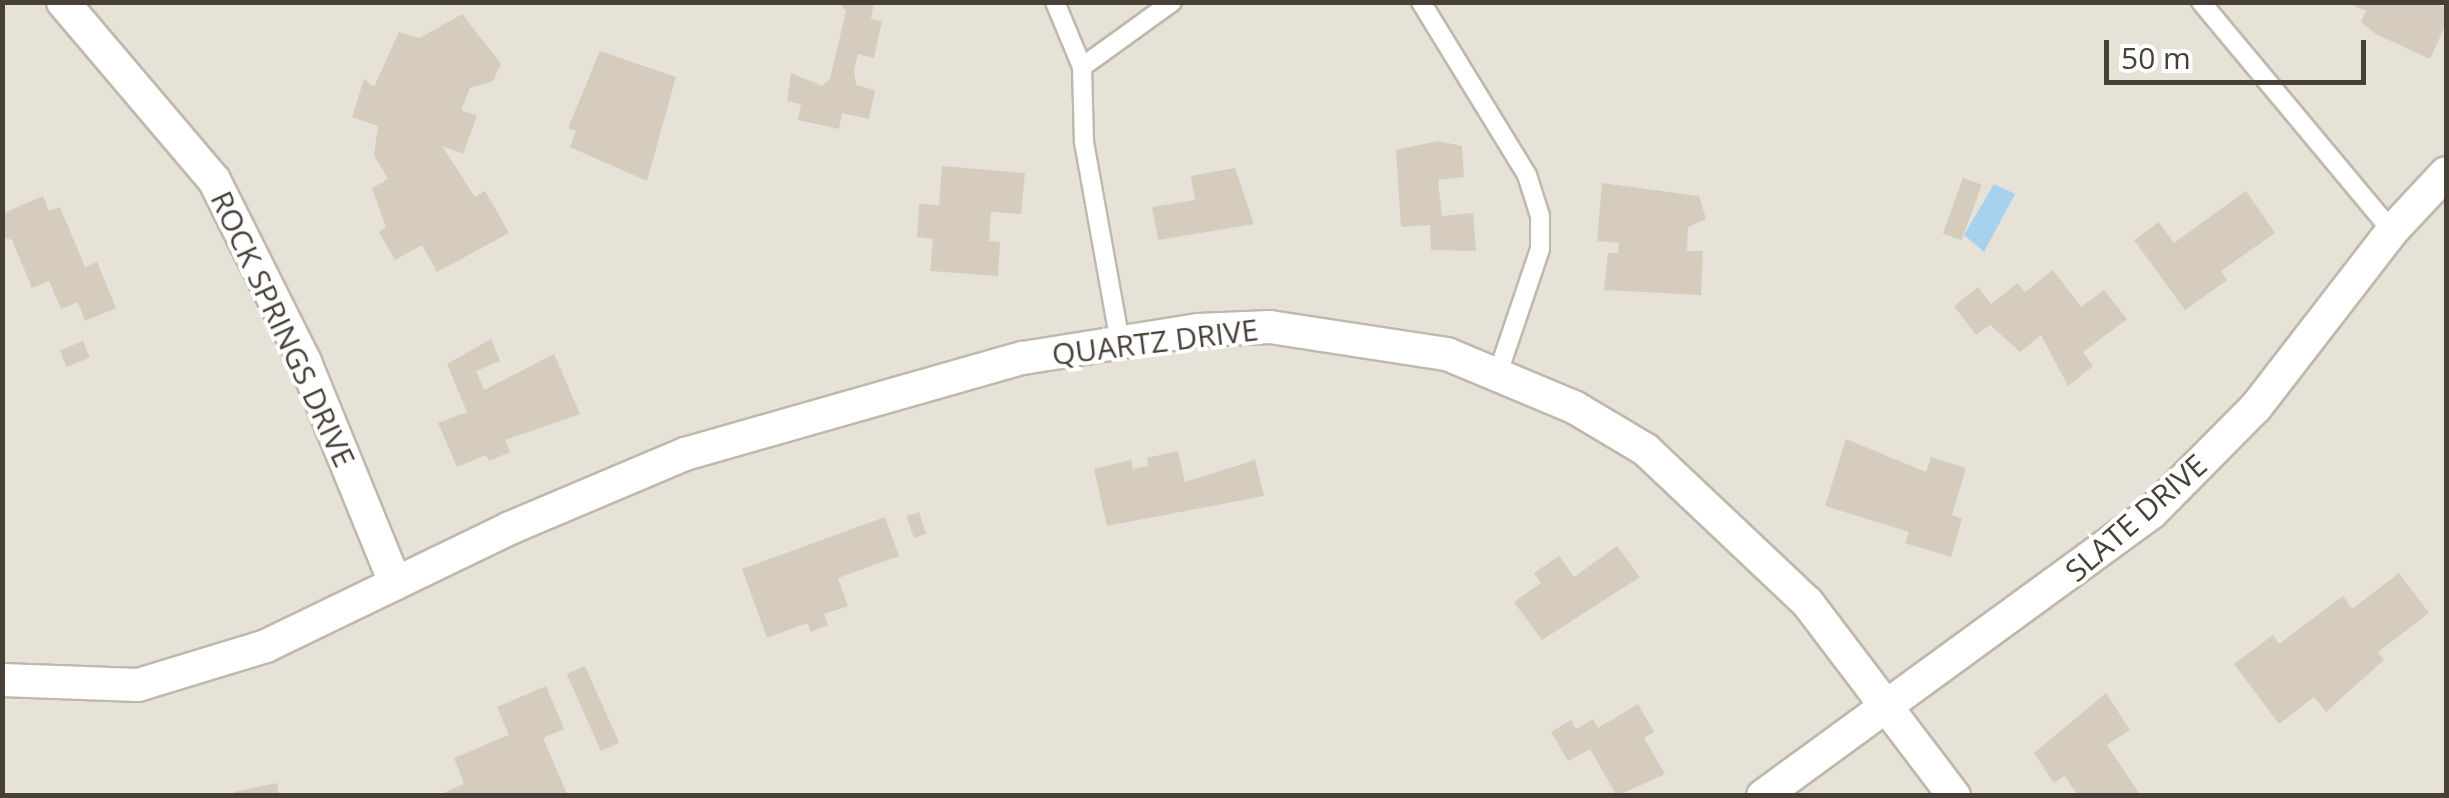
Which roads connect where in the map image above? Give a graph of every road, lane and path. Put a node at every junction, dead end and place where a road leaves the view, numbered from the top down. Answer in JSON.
{"nodes":[{"id":1,"x":63,"y":2,"type":"edge"},
{"id":2,"x":1055,"y":2,"type":"edge"},
{"id":3,"x":1172,"y":2,"type":"edge"},
{"id":4,"x":1421,"y":2,"type":"edge"},
{"id":5,"x":2201,"y":2,"type":"edge"},
{"id":6,"x":1082,"y":67,"type":"junction"},
{"id":7,"x":2446,"y":174,"type":"edge"},
{"id":8,"x":2392,"y":231,"type":"junction"},
{"id":9,"x":1120,"y":342,"type":"junction"},
{"id":10,"x":1498,"y":374,"type":"junction"},
{"id":11,"x":395,"y":584,"type":"junction"},
{"id":12,"x":2,"y":680,"type":"edge"},
{"id":13,"x":1890,"y":710,"type":"junction"},
{"id":14,"x":1763,"y":796,"type":"edge"},
{"id":15,"x":1954,"y":796,"type":"edge"}],
"edges":[{"from":1,"to":11,"type":"street","name":"ROCK SPRINGS DRIVE"},
{"from":2,"to":6,"type":"lane"},
{"from":3,"to":6,"type":"lane"},
{"from":4,"to":10,"type":"lane"},
{"from":5,"to":8,"type":"lane"},
{"from":6,"to":9,"type":"lane"},
{"from":7,"to":8,"type":"street","name":"SLATE DRIVE"},
{"from":8,"to":13,"type":"street","name":"SLATE DRIVE"},
{"from":9,"to":10,"type":"street","name":"QUARTZ DRIVE"},
{"from":9,"to":11,"type":"street","name":"QUARTZ DRIVE"},
{"from":10,"to":13,"type":"street","name":"QUARTZ DRIVE"},
{"from":11,"to":12,"type":"street","name":"QUARTZ DRIVE"},
{"from":13,"to":14,"type":"street","name":"SLATE DRIVE"},
{"from":13,"to":15,"type":"street","name":"QUARTZ DRIVE"}]}
